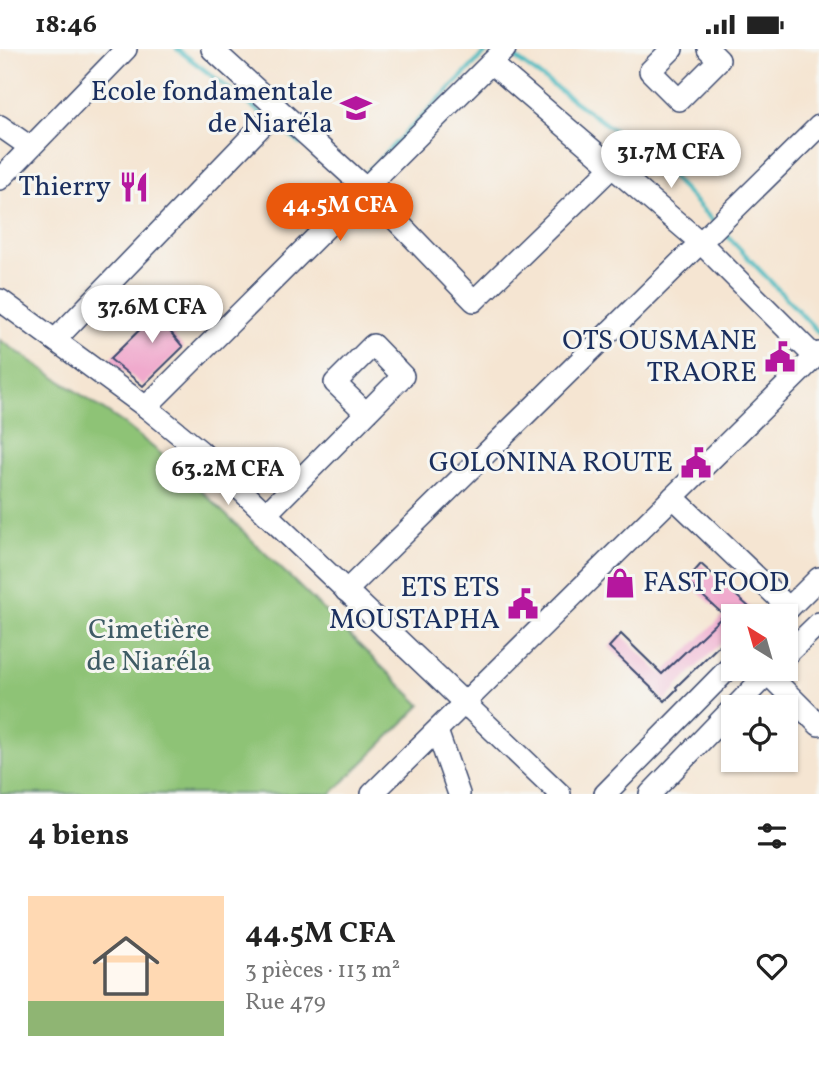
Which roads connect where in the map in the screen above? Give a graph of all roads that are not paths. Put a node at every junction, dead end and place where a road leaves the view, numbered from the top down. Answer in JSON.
{"nodes":[{"id":1,"x":126,"y":49,"type":"edge"},
{"id":2,"x":212,"y":49,"type":"edge"},
{"id":3,"x":672,"y":49,"type":"edge"},
{"id":4,"x":708,"y":49,"type":"edge"},
{"id":5,"x":498,"y":56,"type":"edge"},
{"id":6,"x":278,"y":109,"type":"junction"},
{"id":7,"x":819,"y":125,"type":"edge"},
{"id":8,"x":0,"y":126,"type":"edge"},
{"id":9,"x":30,"y":147,"type":"junction"},
{"id":10,"x":612,"y":167,"type":"junction"},
{"id":11,"x":0,"y":179,"type":"edge"},
{"id":12,"x":365,"y":188,"type":"junction"},
{"id":13,"x":700,"y":242,"type":"junction"},
{"id":14,"x":0,"y":300,"type":"edge"},
{"id":15,"x":55,"y":340,"type":"junction"},
{"id":16,"x":817,"y":355,"type":"edge"},
{"id":17,"x":146,"y":407,"type":"junction"},
{"id":18,"x":366,"y":414,"type":"dead end"},
{"id":19,"x":673,"y":497,"type":"junction"},
{"id":20,"x":266,"y":514,"type":"junction"},
{"id":21,"x":819,"y":578,"type":"edge"},
{"id":22,"x":346,"y":591,"type":"junction"},
{"id":23,"x":777,"y":604,"type":"edge"},
{"id":24,"x":793,"y":604,"type":"edge"},
{"id":25,"x":819,"y":623,"type":"edge"},
{"id":26,"x":798,"y":643,"type":"edge"},
{"id":27,"x":721,"y":676,"type":"edge"},
{"id":28,"x":760,"y":681,"type":"edge"},
{"id":29,"x":779,"y":681,"type":"edge"},
{"id":30,"x":747,"y":695,"type":"edge"},
{"id":31,"x":464,"y":703,"type":"junction"},
{"id":32,"x":721,"y":721,"type":"edge"},
{"id":33,"x":819,"y":726,"type":"edge"},
{"id":34,"x":437,"y":731,"type":"junction"},
{"id":35,"x":372,"y":794,"type":"edge"},
{"id":36,"x":459,"y":794,"type":"edge"},
{"id":37,"x":560,"y":794,"type":"edge"},
{"id":38,"x":605,"y":794,"type":"edge"},
{"id":39,"x":650,"y":794,"type":"edge"}],
"edges":[{"from":1,"to":9,"type":"street"},
{"from":2,"to":6,"type":"street"},
{"from":3,"to":4,"type":"street"},
{"from":5,"to":10,"type":"street"},
{"from":5,"to":12,"type":"street"},
{"from":6,"to":12,"type":"street"},
{"from":6,"to":15,"type":"street"},
{"from":7,"to":13,"type":"street"},
{"from":8,"to":9,"type":"street"},
{"from":9,"to":11,"type":"street"},
{"from":10,"to":12,"type":"street"},
{"from":10,"to":13,"type":"street"},
{"from":12,"to":17,"type":"street"},
{"from":13,"to":16,"type":"street"},
{"from":13,"to":22,"type":"street"},
{"from":14,"to":15,"type":"street"},
{"from":15,"to":17,"type":"street"},
{"from":16,"to":19,"type":"street"},
{"from":17,"to":20,"type":"street"},
{"from":18,"to":20,"type":"street"},
{"from":19,"to":23,"type":"street"},
{"from":19,"to":31,"type":"street"},
{"from":20,"to":22,"type":"street"},
{"from":21,"to":24,"type":"street"},
{"from":22,"to":31,"type":"street"},
{"from":25,"to":26,"type":"street"},
{"from":27,"to":38,"type":"street"},
{"from":28,"to":30,"type":"street"},
{"from":29,"to":33,"type":"street"},
{"from":31,"to":34,"type":"street"},
{"from":31,"to":37,"type":"street"},
{"from":32,"to":39,"type":"street"},
{"from":34,"to":35,"type":"street"},
{"from":34,"to":36,"type":"street"}]}
